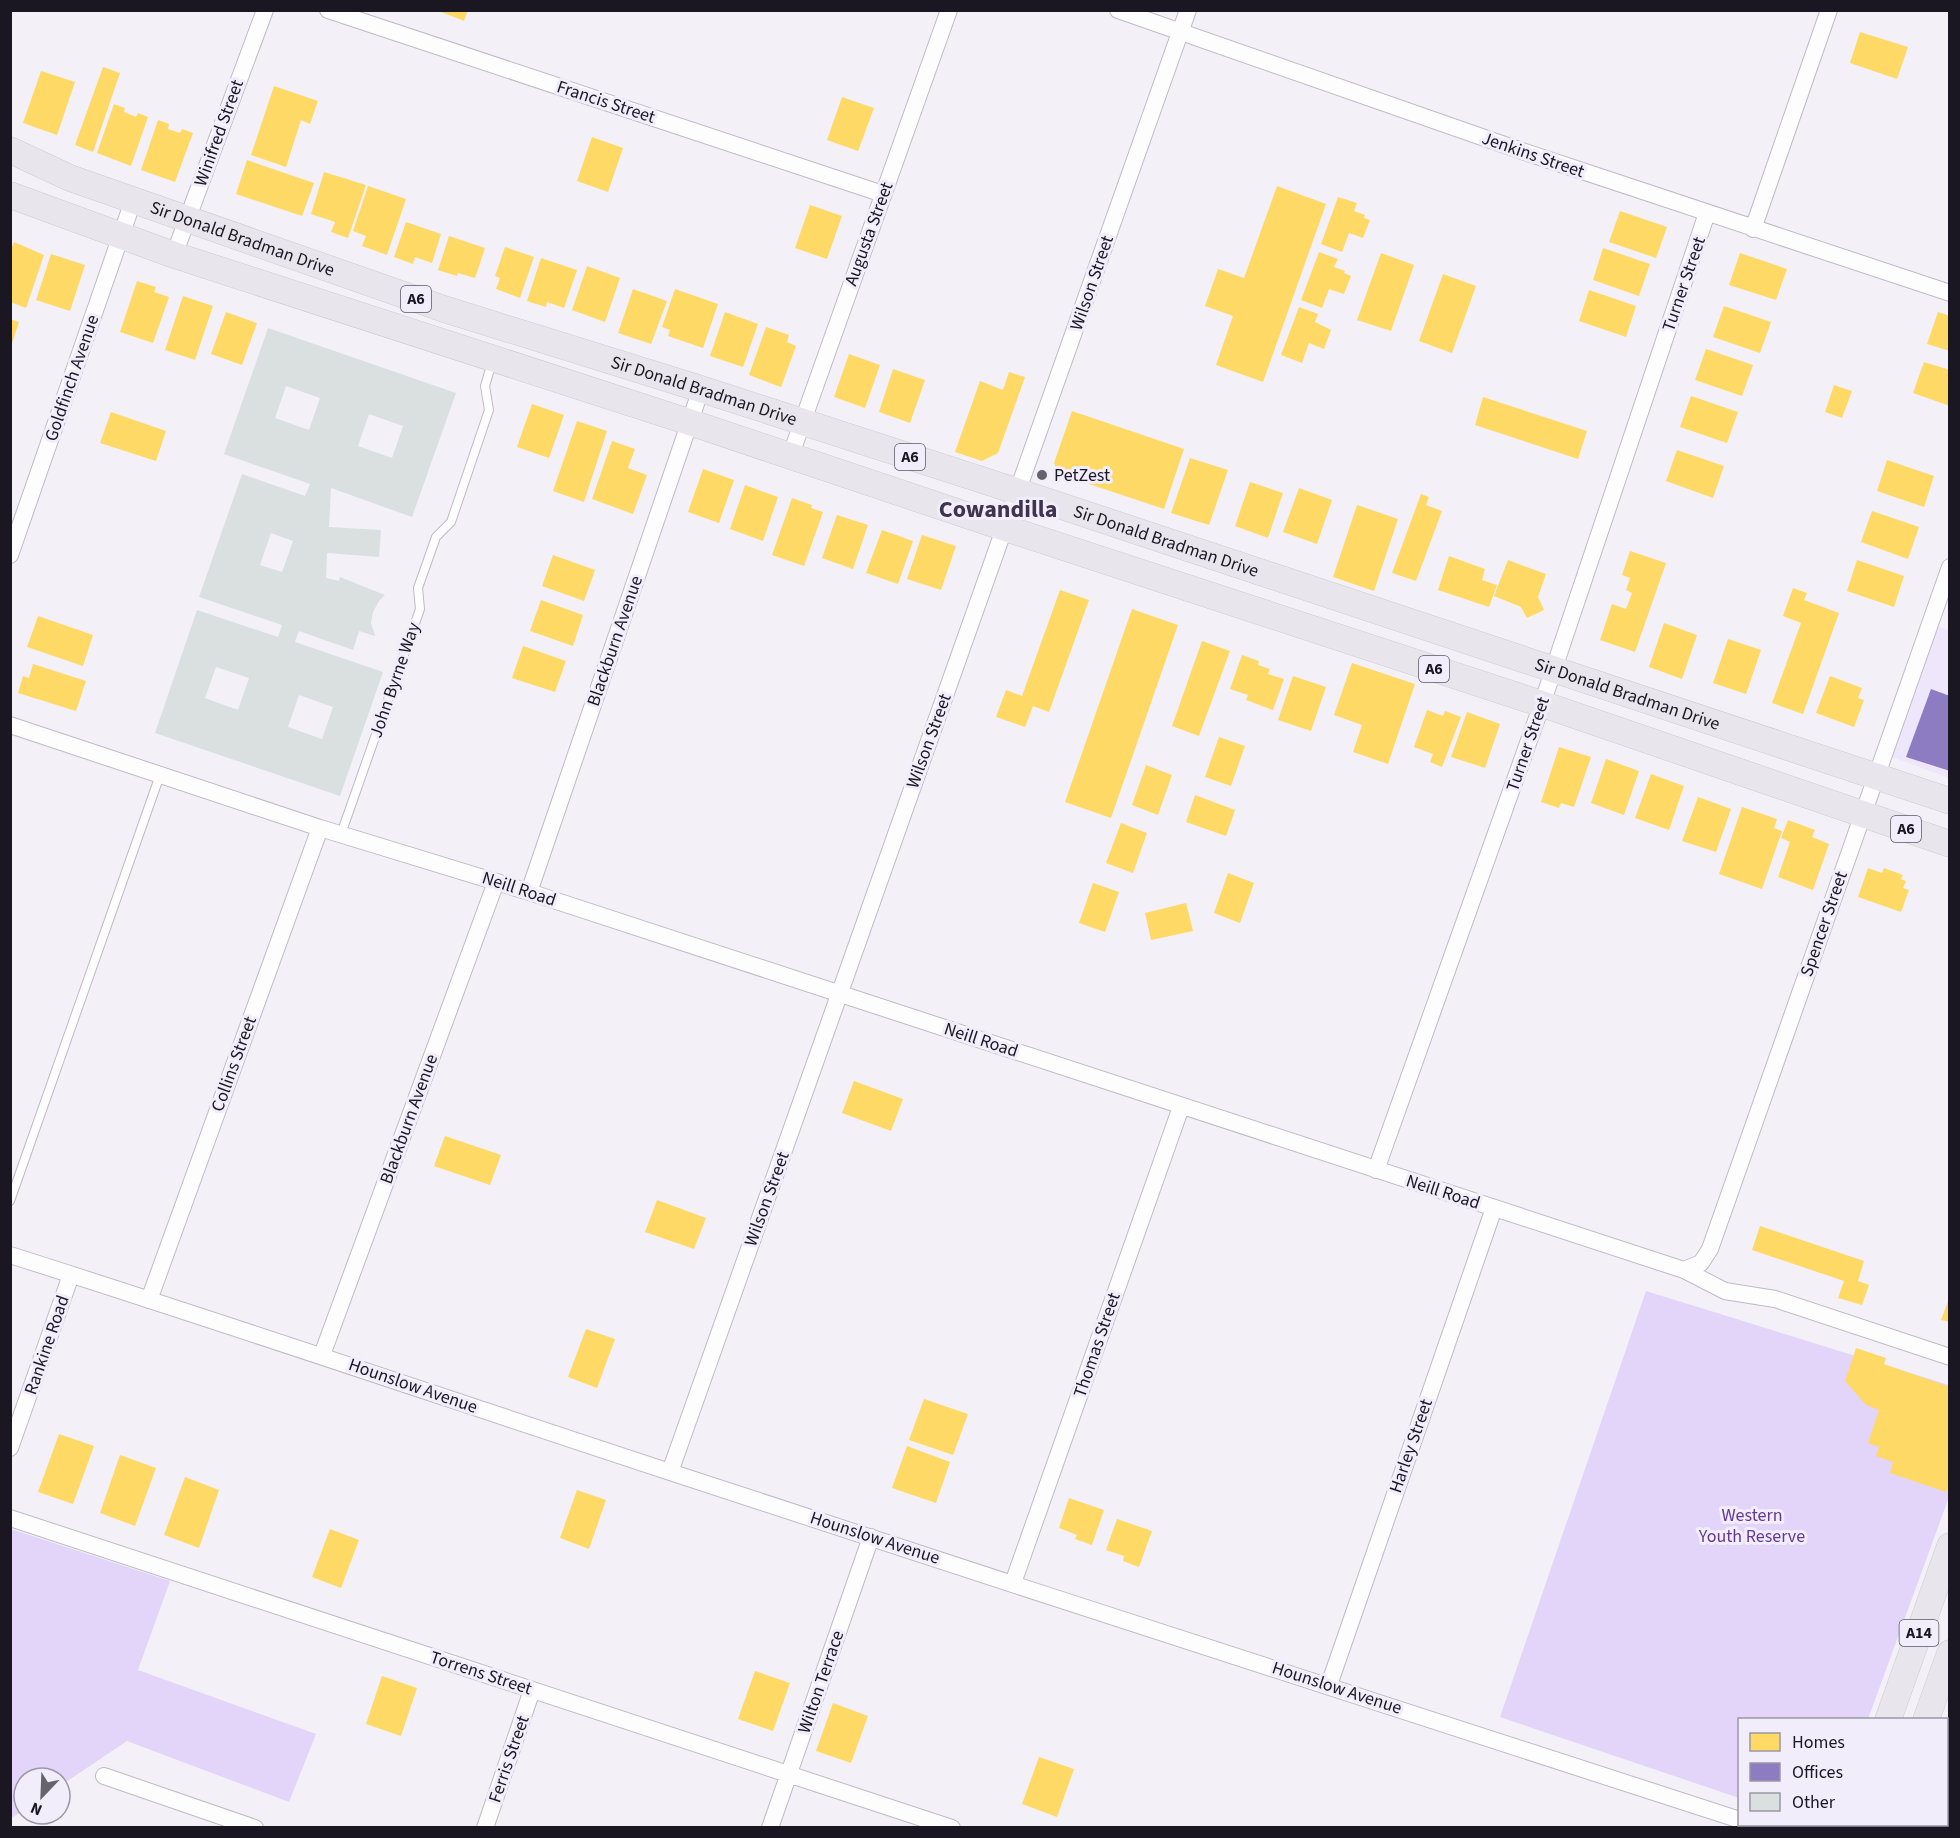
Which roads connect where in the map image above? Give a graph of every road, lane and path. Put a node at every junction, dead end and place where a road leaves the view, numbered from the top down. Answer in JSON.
{"nodes":[{"id":1,"x":264,"y":10,"type":"edge"},
{"id":2,"x":328,"y":10,"type":"edge"},
{"id":3,"x":949,"y":10,"type":"edge"},
{"id":4,"x":1118,"y":10,"type":"edge"},
{"id":5,"x":1188,"y":10,"type":"edge"},
{"id":6,"x":1829,"y":10,"type":"edge"},
{"id":7,"x":1180,"y":32,"type":"junction"},
{"id":8,"x":10,"y":150,"type":"edge"},
{"id":9,"x":883,"y":194,"type":"junction"},
{"id":10,"x":10,"y":195,"type":"edge"},
{"id":11,"x":133,"y":201,"type":"junction"},
{"id":12,"x":1707,"y":213,"type":"junction"},
{"id":13,"x":186,"y":220,"type":"junction"},
{"id":14,"x":1753,"y":229,"type":"junction"},
{"id":15,"x":121,"y":237,"type":"junction"},
{"id":16,"x":174,"y":255,"type":"junction"},
{"id":17,"x":1950,"y":293,"type":"edge"},
{"id":18,"x":493,"y":359,"type":"junction"},
{"id":19,"x":701,"y":389,"type":"junction"},
{"id":20,"x":689,"y":422,"type":"junction"},
{"id":21,"x":801,"y":422,"type":"junction"},
{"id":22,"x":790,"y":457,"type":"junction"},
{"id":23,"x":1018,"y":492,"type":"junction"},
{"id":24,"x":1005,"y":528,"type":"junction"},
{"id":25,"x":10,"y":555,"type":"edge"},
{"id":26,"x":1950,"y":567,"type":"edge"},
{"id":27,"x":1554,"y":670,"type":"junction"},
{"id":28,"x":1542,"y":704,"type":"junction"},
{"id":29,"x":10,"y":724,"type":"edge"},
{"id":30,"x":160,"y":775,"type":"junction"},
{"id":31,"x":1876,"y":777,"type":"junction"},
{"id":32,"x":1950,"y":801,"type":"edge"},
{"id":33,"x":1862,"y":815,"type":"junction"},
{"id":34,"x":320,"y":828,"type":"junction"},
{"id":35,"x":342,"y":834,"type":"junction"},
{"id":36,"x":1950,"y":844,"type":"edge"},
{"id":37,"x":496,"y":882,"type":"junction"},
{"id":38,"x":529,"y":892,"type":"junction"},
{"id":39,"x":840,"y":994,"type":"junction"},
{"id":40,"x":1181,"y":1107,"type":"junction"},
{"id":41,"x":1376,"y":1170,"type":"junction"},
{"id":42,"x":10,"y":1201,"type":"edge"},
{"id":43,"x":1494,"y":1208,"type":"junction"},
{"id":44,"x":10,"y":1255,"type":"edge"},
{"id":45,"x":1684,"y":1270,"type":"junction"},
{"id":46,"x":71,"y":1275,"type":"junction"},
{"id":47,"x":149,"y":1300,"type":"junction"},
{"id":48,"x":322,"y":1355,"type":"junction"},
{"id":49,"x":1950,"y":1357,"type":"edge"},
{"id":50,"x":10,"y":1448,"type":"edge"},
{"id":51,"x":670,"y":1472,"type":"junction"},
{"id":52,"x":10,"y":1518,"type":"edge"},
{"id":53,"x":872,"y":1537,"type":"junction"},
{"id":54,"x":1950,"y":1546,"type":"edge"},
{"id":55,"x":1945,"y":1572,"type":"edge"},
{"id":56,"x":1013,"y":1583,"type":"junction"},
{"id":57,"x":1950,"y":1653,"type":"edge"},
{"id":58,"x":1329,"y":1685,"type":"junction"},
{"id":59,"x":532,"y":1690,"type":"junction"},
{"id":60,"x":1888,"y":1718,"type":"edge"},
{"id":61,"x":1926,"y":1718,"type":"edge"},
{"id":62,"x":789,"y":1774,"type":"junction"},
{"id":63,"x":104,"y":1776,"type":"dead end"},
{"id":64,"x":1738,"y":1819,"type":"edge"},
{"id":65,"x":255,"y":1827,"type":"edge"},
{"id":66,"x":485,"y":1827,"type":"edge"},
{"id":67,"x":770,"y":1827,"type":"edge"},
{"id":68,"x":952,"y":1827,"type":"edge"}],
"edges":[{"from":1,"to":13,"type":"street","name":"Winifred Street"},
{"from":2,"to":9,"type":"street","name":"Francis Street"},
{"from":3,"to":9,"type":"street","name":"Augusta Street"},
{"from":4,"to":7,"type":"street","name":"Jenkins Street"},
{"from":5,"to":7,"type":"street","name":"Wilson Street"},
{"from":6,"to":14,"type":"street"},
{"from":7,"to":12,"type":"street","name":"Jenkins Street"},
{"from":7,"to":23,"type":"street","name":"Wilson Street"},
{"from":8,"to":11,"type":"main road","name":"Sir Donald Bradman Drive","number":"A6"},
{"from":9,"to":21,"type":"street","name":"Augusta Street"},
{"from":10,"to":15,"type":"main road","name":"Sir Donald Bradman Drive","number":"A6"},
{"from":11,"to":13,"type":"main road","name":"Sir Donald Bradman Drive","number":"A6"},
{"from":11,"to":15,"type":"street","name":"Goldfinch Avenue"},
{"from":12,"to":14,"type":"street","name":"Jenkins Street"},
{"from":12,"to":27,"type":"street","name":"Turner Street"},
{"from":13,"to":16,"type":"street","name":"Winifred Street"},
{"from":13,"to":19,"type":"main road","name":"Sir Donald Bradman Drive","number":"A6"},
{"from":14,"to":17,"type":"street","name":"Jenkins Street"},
{"from":15,"to":16,"type":"main road","name":"Sir Donald Bradman Drive","number":"A6"},
{"from":15,"to":25,"type":"street","name":"Goldfinch Avenue"},
{"from":16,"to":18,"type":"main road","name":"Sir Donald Bradman Drive","number":"A6"},
{"from":18,"to":20,"type":"main road","name":"Sir Donald Bradman Drive","number":"A6"},
{"from":18,"to":35,"type":"lane","name":"John Byrne Way"},
{"from":19,"to":20,"type":"street","name":"Blackburn Avenue"},
{"from":19,"to":21,"type":"main road","name":"Sir Donald Bradman Drive","number":"A6"},
{"from":20,"to":22,"type":"main road","name":"Sir Donald Bradman Drive","number":"A6"},
{"from":20,"to":38,"type":"street","name":"Blackburn Avenue"},
{"from":21,"to":22,"type":"street","name":"Augusta Street"},
{"from":21,"to":23,"type":"main road","name":"Sir Donald Bradman Drive","number":"A6"},
{"from":22,"to":24,"type":"main road","name":"Sir Donald Bradman Drive","number":"A6"},
{"from":23,"to":24,"type":"street","name":"Wilson Street"},
{"from":23,"to":27,"type":"main road","name":"Sir Donald Bradman Drive","number":"A6"},
{"from":24,"to":28,"type":"main road","name":"Sir Donald Bradman Drive","number":"A6"},
{"from":24,"to":39,"type":"street","name":"Wilson Street"},
{"from":26,"to":31,"type":"street","name":"Spencer Street"},
{"from":27,"to":28,"type":"street","name":"Turner Street"},
{"from":27,"to":31,"type":"main road","name":"Sir Donald Bradman Drive","number":"A6"},
{"from":28,"to":33,"type":"main road","name":"Sir Donald Bradman Drive","number":"A6"},
{"from":28,"to":41,"type":"street","name":"Turner Street"},
{"from":29,"to":30,"type":"street","name":"Neill Road"},
{"from":30,"to":34,"type":"street","name":"Neill Road"},
{"from":30,"to":42,"type":"lane"},
{"from":31,"to":32,"type":"main road","name":"Sir Donald Bradman Drive","number":"A6"},
{"from":31,"to":33,"type":"street","name":"Spencer Street"},
{"from":33,"to":36,"type":"main road","name":"Sir Donald Bradman Drive","number":"A6"},
{"from":33,"to":45,"type":"street","name":"Spencer Street"},
{"from":34,"to":35,"type":"street","name":"Neill Road"},
{"from":34,"to":47,"type":"street","name":"Collins Street"},
{"from":35,"to":37,"type":"street","name":"Neill Road"},
{"from":37,"to":38,"type":"street","name":"Neill Road"},
{"from":37,"to":48,"type":"street","name":"Blackburn Avenue"},
{"from":38,"to":39,"type":"street","name":"Neill Road"},
{"from":39,"to":40,"type":"street","name":"Neill Road"},
{"from":39,"to":51,"type":"street","name":"Wilson Street"},
{"from":40,"to":41,"type":"street","name":"Neill Road"},
{"from":40,"to":56,"type":"street","name":"Thomas Street"},
{"from":41,"to":43,"type":"street","name":"Neill Road"},
{"from":43,"to":45,"type":"street","name":"Neill Road"},
{"from":43,"to":58,"type":"street","name":"Harley Street"},
{"from":44,"to":46,"type":"street","name":"Hounslow Avenue"},
{"from":45,"to":49,"type":"street","name":"Neill Road"},
{"from":46,"to":47,"type":"street","name":"Hounslow Avenue"},
{"from":46,"to":50,"type":"street","name":"Rankine Road"},
{"from":47,"to":48,"type":"street","name":"Hounslow Avenue"},
{"from":48,"to":51,"type":"street","name":"Hounslow Avenue"},
{"from":51,"to":53,"type":"street","name":"Hounslow Avenue"},
{"from":52,"to":59,"type":"street","name":"Torrens Street"},
{"from":53,"to":56,"type":"street","name":"Hounslow Avenue"},
{"from":53,"to":62,"type":"street","name":"Wilton Terrace"},
{"from":54,"to":55,"type":"main road","number":"A14"},
{"from":55,"to":60,"type":"main road","number":"A14"},
{"from":56,"to":58,"type":"street","name":"Hounslow Avenue"},
{"from":57,"to":61,"type":"main road","number":"A14"},
{"from":58,"to":64,"type":"street","name":"Hounslow Avenue"},
{"from":59,"to":62,"type":"street","name":"Torrens Street"},
{"from":59,"to":66,"type":"street","name":"Ferris Street"},
{"from":62,"to":67,"type":"street","name":"Wilton Terrace"},
{"from":62,"to":68,"type":"street","name":"Torrens Street"},
{"from":63,"to":65,"type":"street"}]}
